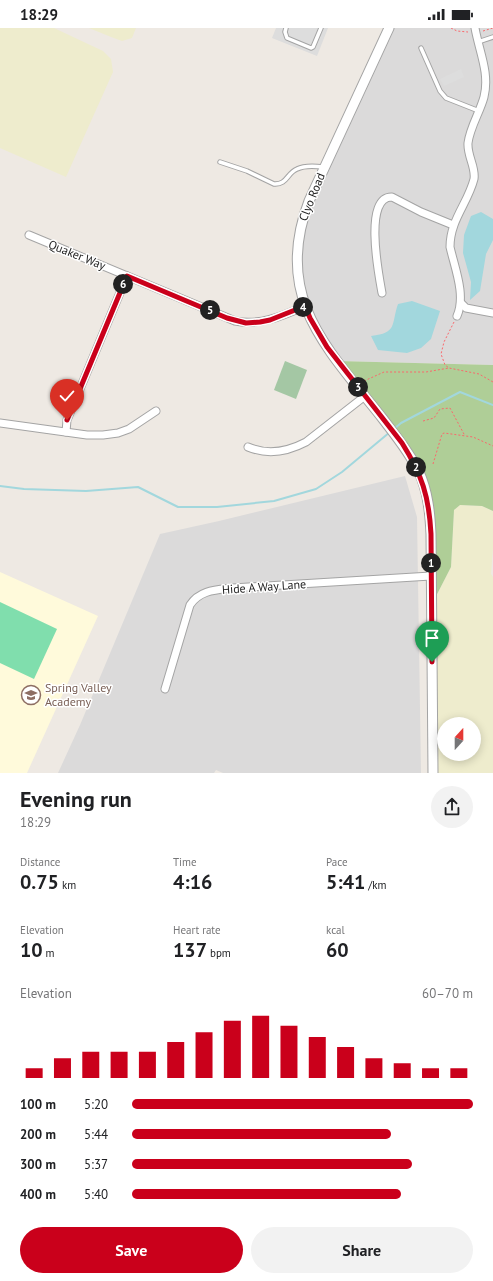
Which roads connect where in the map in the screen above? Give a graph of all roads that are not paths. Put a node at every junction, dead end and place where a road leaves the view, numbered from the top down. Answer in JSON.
{"nodes":[{"id":1,"x":286,"y":28,"type":"edge"},
{"id":2,"x":321,"y":28,"type":"edge"},
{"id":3,"x":389,"y":28,"type":"edge"},
{"id":4,"x":476,"y":30,"type":"edge"},
{"id":5,"x":493,"y":37,"type":"edge"},
{"id":6,"x":478,"y":42,"type":"junction"},
{"id":7,"x":422,"y":48,"type":"dead end"},
{"id":8,"x":489,"y":87,"type":"edge"},
{"id":9,"x":479,"y":111,"type":"junction"},
{"id":10,"x":220,"y":162,"type":"dead end"},
{"id":11,"x":324,"y":167,"type":"junction"},
{"id":12,"x":453,"y":226,"type":"junction"},
{"id":13,"x":29,"y":235,"type":"dead end"},
{"id":14,"x":127,"y":276,"type":"junction"},
{"id":15,"x":382,"y":293,"type":"dead end"},
{"id":16,"x":461,"y":302,"type":"junction"},
{"id":17,"x":305,"y":306,"type":"junction"},
{"id":18,"x":493,"y":313,"type":"edge"},
{"id":19,"x":457,"y":316,"type":"road end"},
{"id":20,"x":365,"y":396,"type":"junction"},
{"id":21,"x":156,"y":411,"type":"dead end"},
{"id":22,"x":0,"y":424,"type":"edge"},
{"id":23,"x":66,"y":432,"type":"junction"},
{"id":24,"x":248,"y":447,"type":"dead end"},
{"id":25,"x":431,"y":576,"type":"junction"},
{"id":26,"x":165,"y":689,"type":"dead end"},
{"id":27,"x":433,"y":773,"type":"edge"}],
"edges":[{"from":1,"to":2,"type":"lane"},
{"from":3,"to":11,"type":"street","name":"Clyo Road"},
{"from":4,"to":6,"type":"street"},
{"from":5,"to":6,"type":"lane"},
{"from":6,"to":8,"type":"street"},
{"from":7,"to":9,"type":"lane"},
{"from":8,"to":9,"type":"street"},
{"from":9,"to":12,"type":"street"},
{"from":10,"to":11,"type":"lane"},
{"from":11,"to":17,"type":"street","name":"Clyo Road"},
{"from":12,"to":15,"type":"street"},
{"from":12,"to":16,"type":"street"},
{"from":13,"to":14,"type":"street","name":"Quaker Way"},
{"from":14,"to":17,"type":"street","name":"Quaker Way"},
{"from":14,"to":23,"type":"street"},
{"from":16,"to":18,"type":"street"},
{"from":16,"to":19,"type":"street"},
{"from":17,"to":20,"type":"street","name":"Clyo Road"},
{"from":20,"to":24,"type":"street"},
{"from":20,"to":25,"type":"street","name":"Clyo Road"},
{"from":21,"to":23,"type":"street"},
{"from":22,"to":23,"type":"street"},
{"from":25,"to":26,"type":"street","name":"Hide A Way Lane"},
{"from":25,"to":27,"type":"street","name":"Clyo Road"}]}
